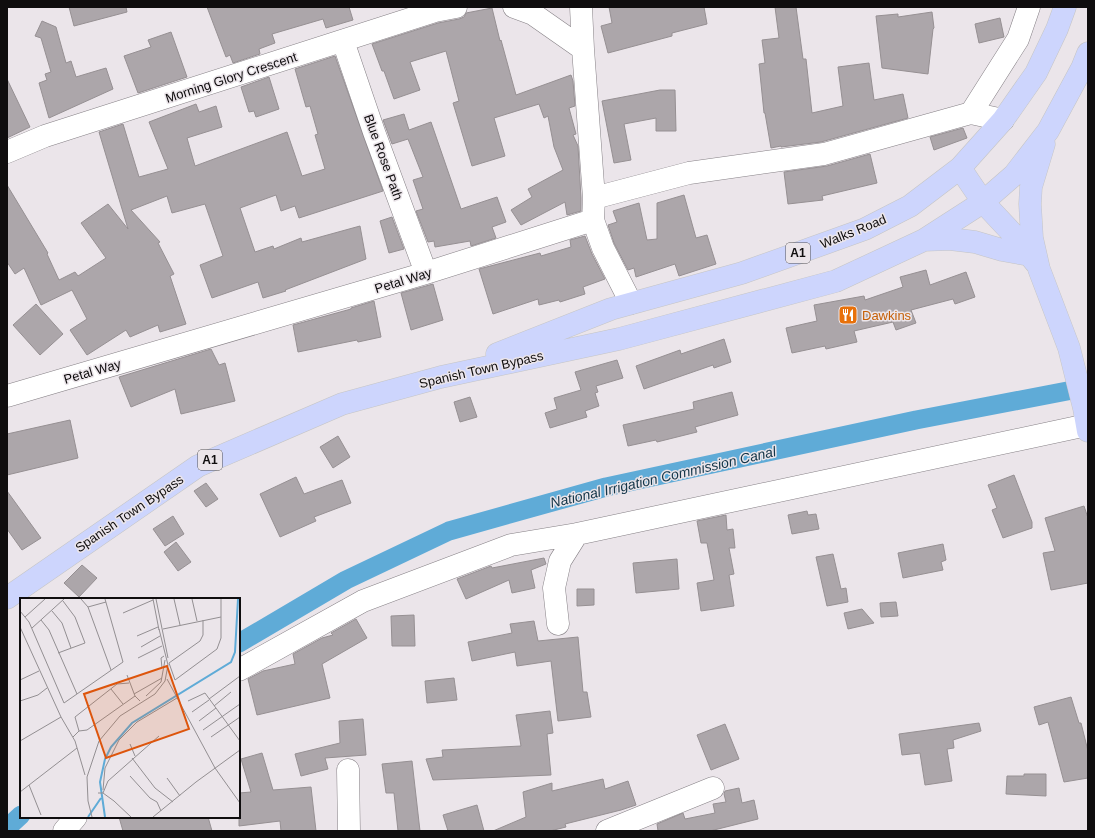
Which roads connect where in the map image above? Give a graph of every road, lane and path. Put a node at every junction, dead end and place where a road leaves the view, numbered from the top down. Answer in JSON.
{"nodes":[{"id":1,"x":456,"y":7,"type":"edge"},
{"id":2,"x":514,"y":7,"type":"edge"},
{"id":3,"x":581,"y":7,"type":"edge"},
{"id":4,"x":1029,"y":7,"type":"edge"},
{"id":5,"x":1065,"y":7,"type":"edge"},
{"id":6,"x":343,"y":40,"type":"junction"},
{"id":7,"x":583,"y":49,"type":"junction"},
{"id":8,"x":1088,"y":53,"type":"edge"},
{"id":9,"x":971,"y":113,"type":"junction"},
{"id":10,"x":1003,"y":120,"type":"junction"},
{"id":11,"x":1048,"y":131,"type":"junction"},
{"id":12,"x":7,"y":152,"type":"edge"},
{"id":13,"x":960,"y":168,"type":"junction"},
{"id":14,"x":594,"y":198,"type":"junction"},
{"id":15,"x":983,"y":202,"type":"junction"},
{"id":16,"x":593,"y":220,"type":"junction"},
{"id":17,"x":924,"y":240,"type":"junction"},
{"id":18,"x":1035,"y":262,"type":"junction"},
{"id":19,"x":426,"y":273,"type":"junction"},
{"id":20,"x":631,"y":303,"type":"junction"},
{"id":21,"x":441,"y":377,"type":"junction"},
{"id":22,"x":7,"y":396,"type":"edge"},
{"id":23,"x":1086,"y":422,"type":"edge"},
{"id":24,"x":578,"y":534,"type":"junction"},
{"id":25,"x":7,"y":598,"type":"edge"},
{"id":26,"x":558,"y":624,"type":"dead end"},
{"id":27,"x":240,"y":669,"type":"edge"},
{"id":28,"x":348,"y":770,"type":"dead end"},
{"id":29,"x":713,"y":788,"type":"dead end"},
{"id":30,"x":75,"y":818,"type":"edge"},
{"id":31,"x":64,"y":831,"type":"edge"},
{"id":32,"x":349,"y":831,"type":"edge"},
{"id":33,"x":607,"y":831,"type":"edge"}],
"edges":[{"from":1,"to":6,"type":"street","name":"Morning Glory Crescent"},
{"from":2,"to":7,"type":"street"},
{"from":3,"to":7,"type":"street"},
{"from":4,"to":9,"type":"street"},
{"from":5,"to":10,"type":"main road","name":"Walks Road","number":"A1"},
{"from":6,"to":12,"type":"street","name":"Morning Glory Crescent"},
{"from":6,"to":19,"type":"street","name":"Blue Rose Path"},
{"from":7,"to":14,"type":"street"},
{"from":8,"to":11,"type":"main road","number":"A1"},
{"from":9,"to":10,"type":"street"},
{"from":9,"to":14,"type":"street"},
{"from":10,"to":13,"type":"main road","name":"Walks Road","number":"A1"},
{"from":11,"to":15,"type":"main road","number":"A1"},
{"from":11,"to":18,"type":"main road"},
{"from":13,"to":15,"type":"main road"},
{"from":13,"to":20,"type":"main road","name":"Walks Road","number":"A1"},
{"from":14,"to":16,"type":"street"},
{"from":15,"to":17,"type":"main road","name":"Spanish Town Bypass","number":"A1"},
{"from":15,"to":18,"type":"main road"},
{"from":16,"to":19,"type":"street","name":"Petal Way"},
{"from":16,"to":20,"type":"street"},
{"from":17,"to":18,"type":"main road"},
{"from":17,"to":21,"type":"main road","name":"Spanish Town Bypass","number":"A1"},
{"from":18,"to":23,"type":"main road"},
{"from":19,"to":22,"type":"street","name":"Petal Way"},
{"from":20,"to":21,"type":"main road","name":"Walks Road","number":"A1"},
{"from":21,"to":25,"type":"main road","name":"Spanish Town Bypass","number":"A1"},
{"from":23,"to":24,"type":"street"},
{"from":24,"to":26,"type":"street"},
{"from":24,"to":27,"type":"street"},
{"from":28,"to":32,"type":"street"},
{"from":29,"to":33,"type":"street"},
{"from":30,"to":31,"type":"street"}]}
